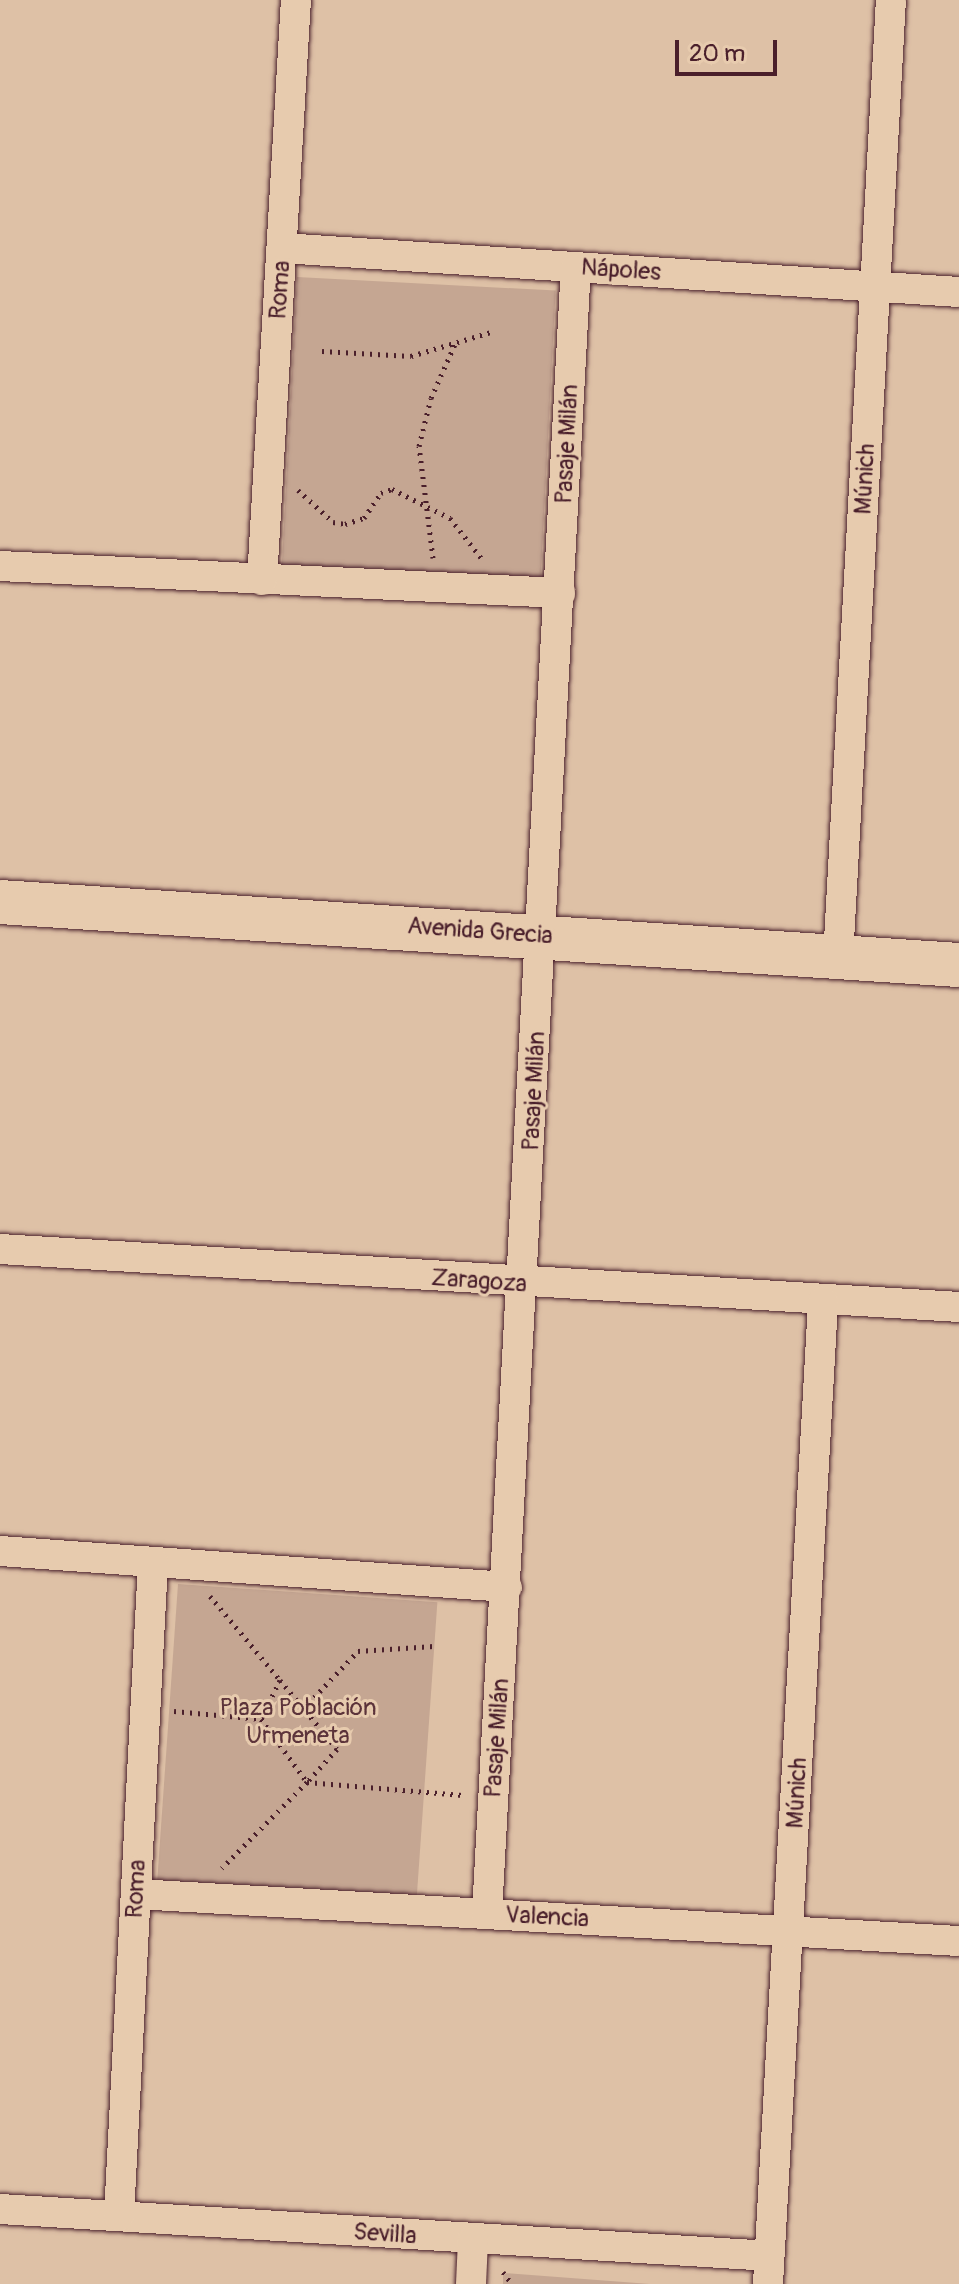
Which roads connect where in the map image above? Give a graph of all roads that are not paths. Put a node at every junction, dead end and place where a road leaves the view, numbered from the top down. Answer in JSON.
{"nodes":[{"id":1,"x":296,"y":0,"type":"edge"},
{"id":2,"x":891,"y":0,"type":"edge"},
{"id":3,"x":282,"y":248,"type":"junction"},
{"id":4,"x":576,"y":267,"type":"junction"},
{"id":5,"x":876,"y":287,"type":"junction"},
{"id":6,"x":959,"y":292,"type":"edge"},
{"id":7,"x":0,"y":566,"type":"edge"},
{"id":8,"x":262,"y":580,"type":"junction"},
{"id":9,"x":560,"y":593,"type":"junction"},
{"id":10,"x":0,"y":902,"type":"edge"},
{"id":11,"x":542,"y":934,"type":"junction"},
{"id":12,"x":838,"y":959,"type":"junction"},
{"id":13,"x":959,"y":965,"type":"edge"},
{"id":14,"x":0,"y":1249,"type":"edge"},
{"id":15,"x":524,"y":1284,"type":"junction"},
{"id":16,"x":823,"y":1302,"type":"junction"},
{"id":17,"x":959,"y":1307,"type":"edge"},
{"id":18,"x":0,"y":1551,"type":"edge"},
{"id":19,"x":153,"y":1562,"type":"junction"},
{"id":20,"x":507,"y":1587,"type":"junction"},
{"id":21,"x":136,"y":1894,"type":"junction"},
{"id":22,"x":487,"y":1914,"type":"junction"},
{"id":23,"x":790,"y":1931,"type":"junction"},
{"id":24,"x":959,"y":1941,"type":"edge"},
{"id":25,"x":0,"y":2209,"type":"edge"},
{"id":26,"x":119,"y":2216,"type":"junction"},
{"id":27,"x":473,"y":2240,"type":"junction"},
{"id":28,"x":769,"y":2270,"type":"edge"},
{"id":29,"x":471,"y":2284,"type":"edge"}],
"edges":[{"from":1,"to":3,"type":"street","name":"Roma"},
{"from":2,"to":5,"type":"street","name":"Múnich"},
{"from":3,"to":4,"type":"street","name":"Nápoles"},
{"from":3,"to":8,"type":"street","name":"Roma"},
{"from":4,"to":5,"type":"street","name":"Nápoles"},
{"from":4,"to":9,"type":"street","name":"Pasaje Milán"},
{"from":5,"to":6,"type":"street","name":"Nápoles"},
{"from":5,"to":12,"type":"street","name":"Múnich"},
{"from":7,"to":8,"type":"street"},
{"from":8,"to":9,"type":"street"},
{"from":9,"to":11,"type":"street","name":"Pasaje Milán"},
{"from":10,"to":11,"type":"street","name":"Avenida Grecia"},
{"from":11,"to":12,"type":"street","name":"Avenida Grecia"},
{"from":11,"to":15,"type":"street","name":"Pasaje Milán"},
{"from":12,"to":13,"type":"street","name":"Avenida Grecia"},
{"from":14,"to":15,"type":"street","name":"Zaragoza"},
{"from":15,"to":16,"type":"street","name":"Zaragoza"},
{"from":15,"to":20,"type":"street","name":"Pasaje Milán"},
{"from":16,"to":17,"type":"street","name":"Zaragoza"},
{"from":16,"to":23,"type":"street","name":"Múnich"},
{"from":18,"to":19,"type":"street"},
{"from":19,"to":20,"type":"street"},
{"from":19,"to":21,"type":"street","name":"Roma"},
{"from":20,"to":22,"type":"street","name":"Pasaje Milán"},
{"from":21,"to":22,"type":"street","name":"Valencia"},
{"from":21,"to":26,"type":"street","name":"Roma"},
{"from":22,"to":23,"type":"street","name":"Valencia"},
{"from":23,"to":24,"type":"street","name":"Valencia"},
{"from":23,"to":28,"type":"street","name":"Múnich"},
{"from":25,"to":26,"type":"street","name":"Sevilla"},
{"from":26,"to":27,"type":"street","name":"Sevilla"},
{"from":27,"to":28,"type":"street","name":"Sevilla"},
{"from":27,"to":29,"type":"street"}]}
